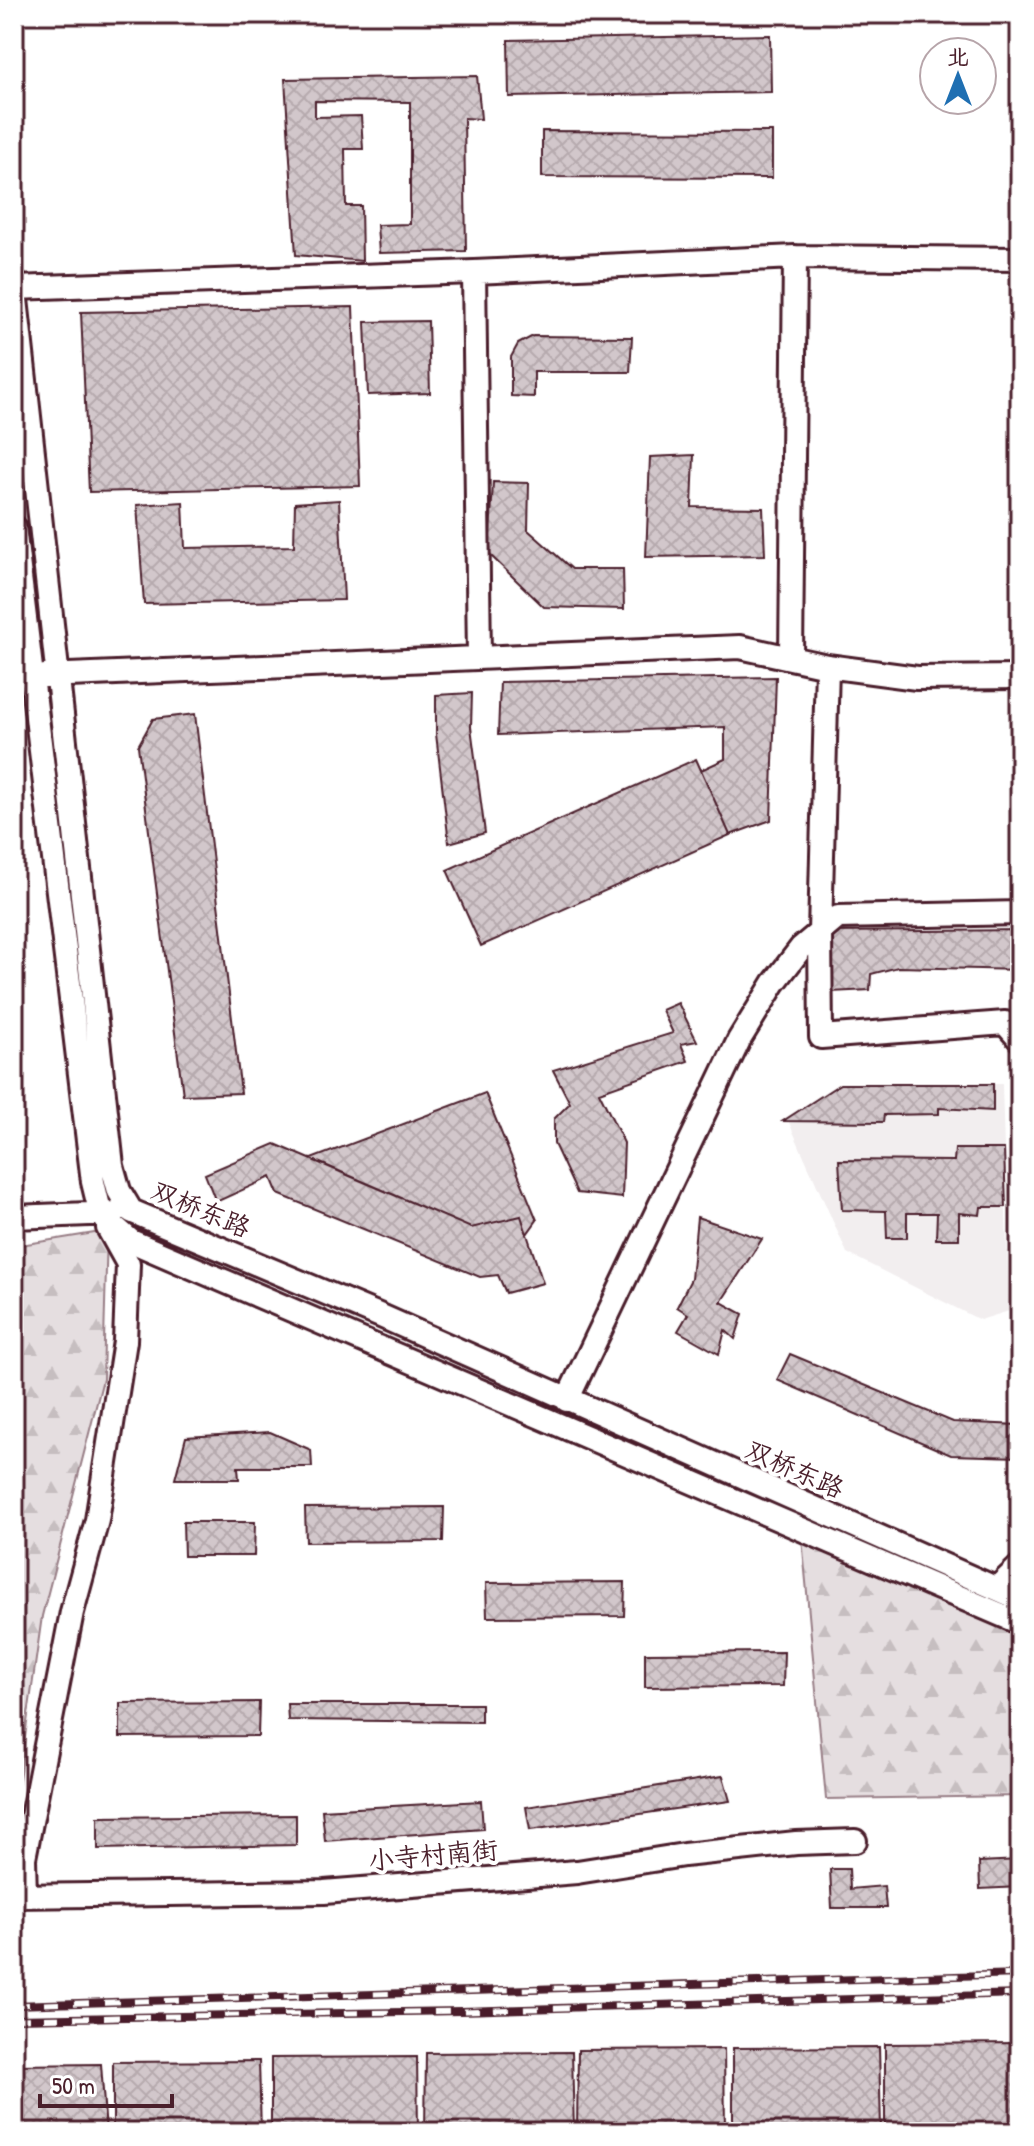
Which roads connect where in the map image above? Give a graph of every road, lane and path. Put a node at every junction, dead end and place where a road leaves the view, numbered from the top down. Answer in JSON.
{"nodes":[{"id":1,"x":795,"y":257,"type":"junction"},
{"id":2,"x":1020,"y":259,"type":"edge"},
{"id":3,"x":474,"y":272,"type":"junction"},
{"id":4,"x":14,"y":281,"type":"edge"},
{"id":5,"x":14,"y":288,"type":"edge"},
{"id":6,"x":14,"y":527,"type":"edge"},
{"id":7,"x":479,"y":657,"type":"junction"},
{"id":8,"x":791,"y":658,"type":"junction"},
{"id":9,"x":827,"y":666,"type":"junction"},
{"id":10,"x":58,"y":675,"type":"junction"},
{"id":11,"x":32,"y":676,"type":"junction"},
{"id":12,"x":1020,"y":677,"type":"edge"},
{"id":13,"x":1020,"y":913,"type":"edge"},
{"id":14,"x":820,"y":932,"type":"junction"},
{"id":15,"x":1020,"y":1040,"type":"edge"},
{"id":16,"x":131,"y":1211,"type":"junction"},
{"id":17,"x":101,"y":1215,"type":"junction"},
{"id":18,"x":14,"y":1217,"type":"edge"},
{"id":19,"x":567,"y":1400,"type":"junction"},
{"id":20,"x":1020,"y":1566,"type":"edge"},
{"id":21,"x":997,"y":1588,"type":"junction"},
{"id":22,"x":1020,"y":1599,"type":"edge"},
{"id":23,"x":1020,"y":1623,"type":"edge"},
{"id":24,"x":855,"y":1841,"type":"dead end"},
{"id":25,"x":20,"y":1896,"type":"edge"}],
"edges":[{"from":1,"to":2,"type":"street"},
{"from":1,"to":3,"type":"street"},
{"from":1,"to":8,"type":"street"},
{"from":3,"to":5,"type":"street"},
{"from":3,"to":7,"type":"street"},
{"from":4,"to":5,"type":"street","name":"双桥东路"},
{"from":5,"to":10,"type":"street","name":"双桥东路"},
{"from":6,"to":11,"type":"street"},
{"from":7,"to":8,"type":"street"},
{"from":7,"to":10,"type":"street"},
{"from":8,"to":9,"type":"street"},
{"from":9,"to":12,"type":"street"},
{"from":9,"to":14,"type":"street"},
{"from":10,"to":11,"type":"street"},
{"from":10,"to":16,"type":"street","name":"双桥东路"},
{"from":11,"to":17,"type":"street"},
{"from":13,"to":14,"type":"street"},
{"from":14,"to":15,"type":"street"},
{"from":14,"to":19,"type":"street"},
{"from":16,"to":17,"type":"street"},
{"from":16,"to":19,"type":"street","name":"双桥东路"},
{"from":17,"to":18,"type":"street"},
{"from":17,"to":23,"type":"street","name":"双桥东路"},
{"from":17,"to":25,"type":"street"},
{"from":19,"to":21,"type":"street","name":"双桥东路"},
{"from":20,"to":21,"type":"street"},
{"from":21,"to":22,"type":"street","name":"双桥东路"},
{"from":24,"to":25,"type":"street","name":"小寺村南街"}]}
